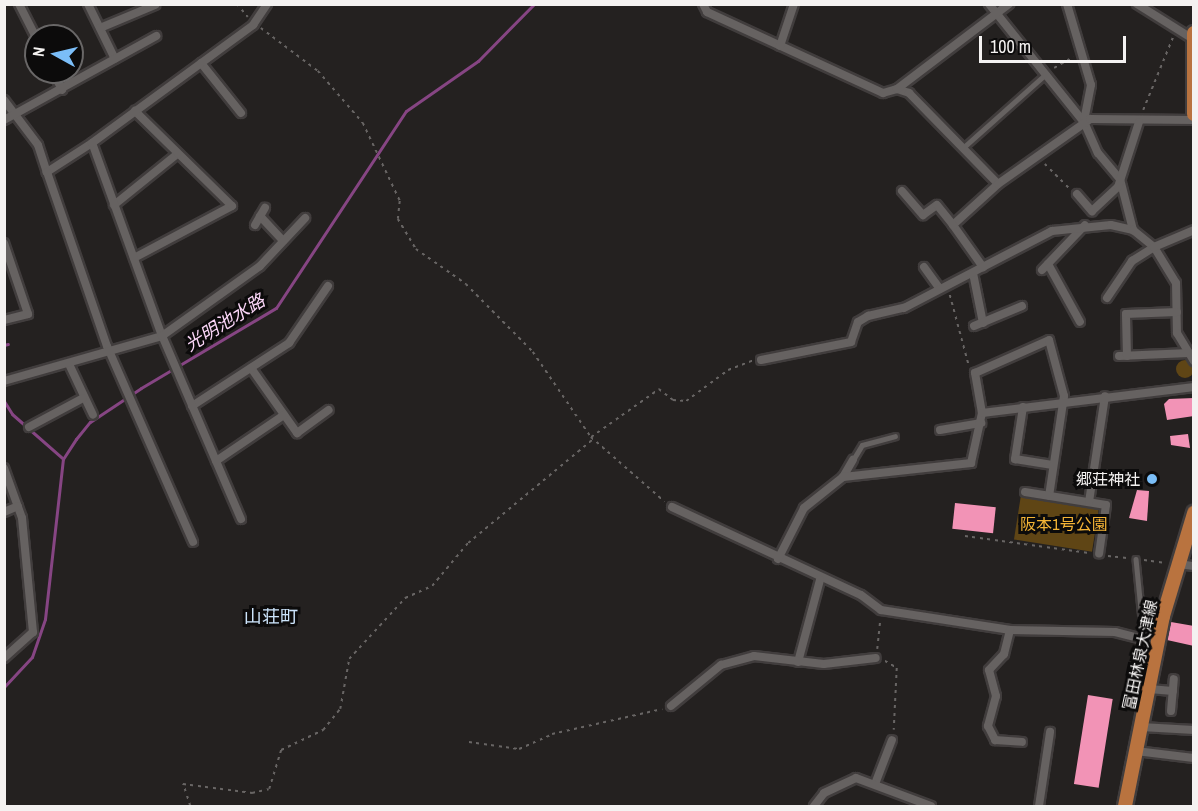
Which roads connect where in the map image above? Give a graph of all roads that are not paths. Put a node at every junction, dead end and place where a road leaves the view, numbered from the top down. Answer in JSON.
{"nodes":[{"id":1,"x":19,"y":4,"type":"edge"},
{"id":2,"x":88,"y":4,"type":"edge"},
{"id":3,"x":267,"y":4,"type":"edge"},
{"id":4,"x":703,"y":4,"type":"edge"},
{"id":5,"x":794,"y":4,"type":"edge"},
{"id":6,"x":1009,"y":4,"type":"edge"},
{"id":7,"x":1067,"y":4,"type":"edge"},
{"id":8,"x":1137,"y":4,"type":"edge"},
{"id":9,"x":155,"y":5,"type":"edge"},
{"id":10,"x":1147,"y":6,"type":"edge"},
{"id":11,"x":991,"y":8,"type":"edge"},
{"id":12,"x":29,"y":24,"type":"edge"},
{"id":13,"x":100,"y":28,"type":"junction"},
{"id":14,"x":156,"y":36,"type":"dead end"},
{"id":15,"x":1193,"y":40,"type":"edge"},
{"id":16,"x":780,"y":46,"type":"junction"},
{"id":17,"x":115,"y":59,"type":"junction"},
{"id":18,"x":201,"y":63,"type":"junction"},
{"id":19,"x":1046,"y":74,"type":"junction"},
{"id":20,"x":1193,"y":83,"type":"edge"},
{"id":21,"x":59,"y":84,"type":"edge"},
{"id":22,"x":897,"y":89,"type":"junction"},
{"id":23,"x":62,"y":90,"type":"junction"},
{"id":24,"x":4,"y":100,"type":"edge"},
{"id":25,"x":135,"y":111,"type":"junction"},
{"id":26,"x":241,"y":113,"type":"dead end"},
{"id":27,"x":1194,"y":114,"type":"edge"},
{"id":28,"x":9,"y":119,"type":"edge"},
{"id":29,"x":1194,"y":120,"type":"edge"},
{"id":30,"x":1084,"y":122,"type":"junction"},
{"id":31,"x":1139,"y":122,"type":"junction"},
{"id":32,"x":92,"y":143,"type":"junction"},
{"id":33,"x":964,"y":147,"type":"junction"},
{"id":34,"x":176,"y":154,"type":"junction"},
{"id":35,"x":47,"y":172,"type":"junction"},
{"id":36,"x":1120,"y":179,"type":"junction"},
{"id":37,"x":998,"y":184,"type":"junction"},
{"id":38,"x":902,"y":190,"type":"dead end"},
{"id":39,"x":1077,"y":194,"type":"road end"},
{"id":40,"x":114,"y":205,"type":"junction"},
{"id":41,"x":305,"y":218,"type":"dead end"},
{"id":42,"x":255,"y":225,"type":"dead end"},
{"id":43,"x":953,"y":225,"type":"junction"},
{"id":44,"x":1085,"y":225,"type":"junction"},
{"id":45,"x":1133,"y":230,"type":"junction"},
{"id":46,"x":1194,"y":230,"type":"edge"},
{"id":47,"x":283,"y":241,"type":"junction"},
{"id":48,"x":4,"y":243,"type":"edge"},
{"id":49,"x":1154,"y":247,"type":"junction"},
{"id":50,"x":134,"y":258,"type":"junction"},
{"id":51,"x":924,"y":267,"type":"dead end"},
{"id":52,"x":983,"y":267,"type":"junction"},
{"id":53,"x":973,"y":273,"type":"junction"},
{"id":54,"x":328,"y":286,"type":"dead end"},
{"id":55,"x":943,"y":288,"type":"junction"},
{"id":56,"x":1109,"y":292,"type":"dead end"},
{"id":57,"x":1022,"y":306,"type":"dead end"},
{"id":58,"x":1177,"y":312,"type":"junction"},
{"id":59,"x":4,"y":320,"type":"edge"},
{"id":60,"x":1080,"y":322,"type":"dead end"},
{"id":61,"x":983,"y":323,"type":"junction"},
{"id":62,"x":974,"y":326,"type":"dead end"},
{"id":63,"x":162,"y":336,"type":"junction"},
{"id":64,"x":110,"y":352,"type":"junction"},
{"id":65,"x":1192,"y":357,"type":"edge"},
{"id":66,"x":761,"y":360,"type":"road end"},
{"id":67,"x":69,"y":364,"type":"junction"},
{"id":68,"x":251,"y":368,"type":"junction"},
{"id":69,"x":4,"y":381,"type":"edge"},
{"id":70,"x":1194,"y":387,"type":"edge"},
{"id":71,"x":1106,"y":396,"type":"junction"},
{"id":72,"x":83,"y":398,"type":"junction"},
{"id":73,"x":1064,"y":401,"type":"junction"},
{"id":74,"x":192,"y":406,"type":"junction"},
{"id":75,"x":1023,"y":407,"type":"junction"},
{"id":76,"x":329,"y":410,"type":"dead end"},
{"id":77,"x":93,"y":415,"type":"dead end"},
{"id":78,"x":284,"y":415,"type":"junction"},
{"id":79,"x":981,"y":418,"type":"junction"},
{"id":80,"x":29,"y":427,"type":"dead end"},
{"id":81,"x":940,"y":430,"type":"dead end"},
{"id":82,"x":895,"y":436,"type":"dead end"},
{"id":83,"x":853,"y":460,"type":"joint"},
{"id":84,"x":216,"y":461,"type":"junction"},
{"id":85,"x":1053,"y":465,"type":"junction"},
{"id":86,"x":4,"y":468,"type":"edge"},
{"id":87,"x":843,"y":477,"type":"junction"},
{"id":88,"x":1025,"y":492,"type":"dead end"},
{"id":89,"x":1049,"y":496,"type":"junction"},
{"id":90,"x":1089,"y":502,"type":"junction"},
{"id":91,"x":18,"y":506,"type":"junction"},
{"id":92,"x":672,"y":507,"type":"road end"},
{"id":93,"x":4,"y":512,"type":"edge"},
{"id":94,"x":1194,"y":513,"type":"edge"},
{"id":95,"x":241,"y":519,"type":"dead end"},
{"id":96,"x":193,"y":542,"type":"dead end"},
{"id":97,"x":1099,"y":554,"type":"road end"},
{"id":98,"x":778,"y":559,"type":"junction"},
{"id":99,"x":1136,"y":560,"type":"road end"},
{"id":100,"x":1179,"y":564,"type":"junction"},
{"id":101,"x":1194,"y":566,"type":"edge"},
{"id":102,"x":820,"y":580,"type":"junction"},
{"id":103,"x":1010,"y":630,"type":"junction"},
{"id":104,"x":1144,"y":639,"type":"junction"},
{"id":105,"x":4,"y":658,"type":"edge"},
{"id":106,"x":876,"y":658,"type":"road end"},
{"id":107,"x":798,"y":662,"type":"junction"},
{"id":108,"x":1154,"y":664,"type":"junction"},
{"id":109,"x":1174,"y":679,"type":"dead end"},
{"id":110,"x":1149,"y":689,"type":"junction"},
{"id":111,"x":1173,"y":691,"type":"junction"},
{"id":112,"x":671,"y":706,"type":"road end"},
{"id":113,"x":1171,"y":711,"type":"dead end"},
{"id":114,"x":1141,"y":727,"type":"junction"},
{"id":115,"x":1194,"y":730,"type":"edge"},
{"id":116,"x":1050,"y":732,"type":"dead end"},
{"id":117,"x":892,"y":740,"type":"road end"},
{"id":118,"x":1022,"y":742,"type":"dead end"},
{"id":119,"x":1136,"y":751,"type":"junction"},
{"id":120,"x":1194,"y":758,"type":"edge"},
{"id":121,"x":875,"y":784,"type":"junction"},
{"id":122,"x":814,"y":807,"type":"edge"},
{"id":123,"x":931,"y":807,"type":"edge"},
{"id":124,"x":1039,"y":807,"type":"edge"},
{"id":125,"x":1125,"y":807,"type":"edge"}],
"edges":[{"from":1,"to":12,"type":"street"},
{"from":2,"to":13,"type":"street"},
{"from":3,"to":18,"type":"street"},
{"from":4,"to":16,"type":"street"},
{"from":5,"to":16,"type":"street"},
{"from":6,"to":11,"type":"street"},
{"from":7,"to":30,"type":"street"},
{"from":8,"to":10,"type":"street"},
{"from":9,"to":13,"type":"street"},
{"from":10,"to":15,"type":"street"},
{"from":11,"to":19,"type":"street"},
{"from":11,"to":22,"type":"street"},
{"from":13,"to":17,"type":"street"},
{"from":14,"to":17,"type":"street"},
{"from":15,"to":20,"type":"main road"},
{"from":16,"to":22,"type":"street"},
{"from":17,"to":23,"type":"street"},
{"from":18,"to":25,"type":"street"},
{"from":18,"to":26,"type":"street"},
{"from":19,"to":30,"type":"street"},
{"from":19,"to":33,"type":"lane"},
{"from":20,"to":27,"type":"main road"},
{"from":21,"to":23,"type":"street"},
{"from":22,"to":33,"type":"street"},
{"from":23,"to":28,"type":"street"},
{"from":24,"to":28,"type":"street"},
{"from":25,"to":32,"type":"street"},
{"from":25,"to":34,"type":"street"},
{"from":28,"to":35,"type":"street"},
{"from":29,"to":31,"type":"street"},
{"from":30,"to":31,"type":"street"},
{"from":30,"to":36,"type":"street"},
{"from":30,"to":37,"type":"street"},
{"from":31,"to":36,"type":"street"},
{"from":32,"to":35,"type":"street"},
{"from":32,"to":40,"type":"street"},
{"from":33,"to":37,"type":"street"},
{"from":34,"to":40,"type":"street"},
{"from":34,"to":50,"type":"street"},
{"from":35,"to":64,"type":"street"},
{"from":36,"to":39,"type":"street"},
{"from":36,"to":45,"type":"street"},
{"from":37,"to":43,"type":"street"},
{"from":38,"to":43,"type":"street"},
{"from":40,"to":50,"type":"street"},
{"from":41,"to":47,"type":"street"},
{"from":42,"to":47,"type":"street"},
{"from":43,"to":52,"type":"street"},
{"from":44,"to":45,"type":"street"},
{"from":44,"to":52,"type":"street"},
{"from":44,"to":60,"type":"street"},
{"from":45,"to":49,"type":"street"},
{"from":46,"to":49,"type":"street"},
{"from":47,"to":63,"type":"street"},
{"from":48,"to":59,"type":"street"},
{"from":49,"to":56,"type":"street"},
{"from":49,"to":58,"type":"street"},
{"from":50,"to":63,"type":"street"},
{"from":51,"to":55,"type":"street"},
{"from":52,"to":53,"type":"street"},
{"from":53,"to":55,"type":"street"},
{"from":53,"to":61,"type":"street"},
{"from":54,"to":68,"type":"street"},
{"from":55,"to":66,"type":"street"},
{"from":57,"to":61,"type":"street"},
{"from":58,"to":65,"type":"street"},
{"from":58,"to":65,"type":"street"},
{"from":61,"to":62,"type":"street"},
{"from":63,"to":64,"type":"street"},
{"from":63,"to":74,"type":"street"},
{"from":64,"to":67,"type":"street"},
{"from":64,"to":96,"type":"street"},
{"from":67,"to":69,"type":"street"},
{"from":67,"to":72,"type":"street"},
{"from":68,"to":74,"type":"street"},
{"from":68,"to":78,"type":"street"},
{"from":70,"to":71,"type":"street"},
{"from":71,"to":73,"type":"street"},
{"from":71,"to":90,"type":"street"},
{"from":72,"to":77,"type":"street"},
{"from":72,"to":80,"type":"street"},
{"from":73,"to":75,"type":"street"},
{"from":73,"to":79,"type":"street"},
{"from":73,"to":85,"type":"street"},
{"from":74,"to":84,"type":"street"},
{"from":75,"to":79,"type":"street"},
{"from":75,"to":85,"type":"street"},
{"from":76,"to":78,"type":"street"},
{"from":78,"to":84,"type":"street"},
{"from":79,"to":81,"type":"street"},
{"from":79,"to":87,"type":"street"},
{"from":82,"to":83,"type":"lane"},
{"from":83,"to":87,"type":"street"},
{"from":84,"to":95,"type":"street"},
{"from":85,"to":89,"type":"street"},
{"from":86,"to":91,"type":"street"},
{"from":87,"to":98,"type":"street"},
{"from":88,"to":89,"type":"street"},
{"from":89,"to":90,"type":"street"},
{"from":90,"to":97,"type":"street"},
{"from":91,"to":93,"type":"street"},
{"from":91,"to":105,"type":"street"},
{"from":92,"to":98,"type":"street"},
{"from":94,"to":100,"type":"main road","name":"富田林泉大津線"},
{"from":98,"to":102,"type":"street"},
{"from":99,"to":104,"type":"lane"},
{"from":100,"to":101,"type":"street"},
{"from":100,"to":108,"type":"main road","name":"富田林泉大津線"},
{"from":102,"to":103,"type":"street"},
{"from":102,"to":107,"type":"street"},
{"from":103,"to":104,"type":"street"},
{"from":103,"to":118,"type":"street"},
{"from":104,"to":108,"type":"street"},
{"from":106,"to":107,"type":"street"},
{"from":107,"to":112,"type":"street"},
{"from":108,"to":110,"type":"main road","name":"富田林泉大津線"},
{"from":109,"to":111,"type":"street"},
{"from":110,"to":111,"type":"street"},
{"from":110,"to":114,"type":"main road","name":"富田林泉大津線"},
{"from":111,"to":113,"type":"street"},
{"from":114,"to":115,"type":"street"},
{"from":114,"to":119,"type":"main road","name":"富田林泉大津線"},
{"from":116,"to":124,"type":"street"},
{"from":117,"to":121,"type":"street"},
{"from":119,"to":120,"type":"street"},
{"from":119,"to":125,"type":"main road","name":"富田林泉大津線"},
{"from":121,"to":122,"type":"street"},
{"from":121,"to":123,"type":"street"}]}
